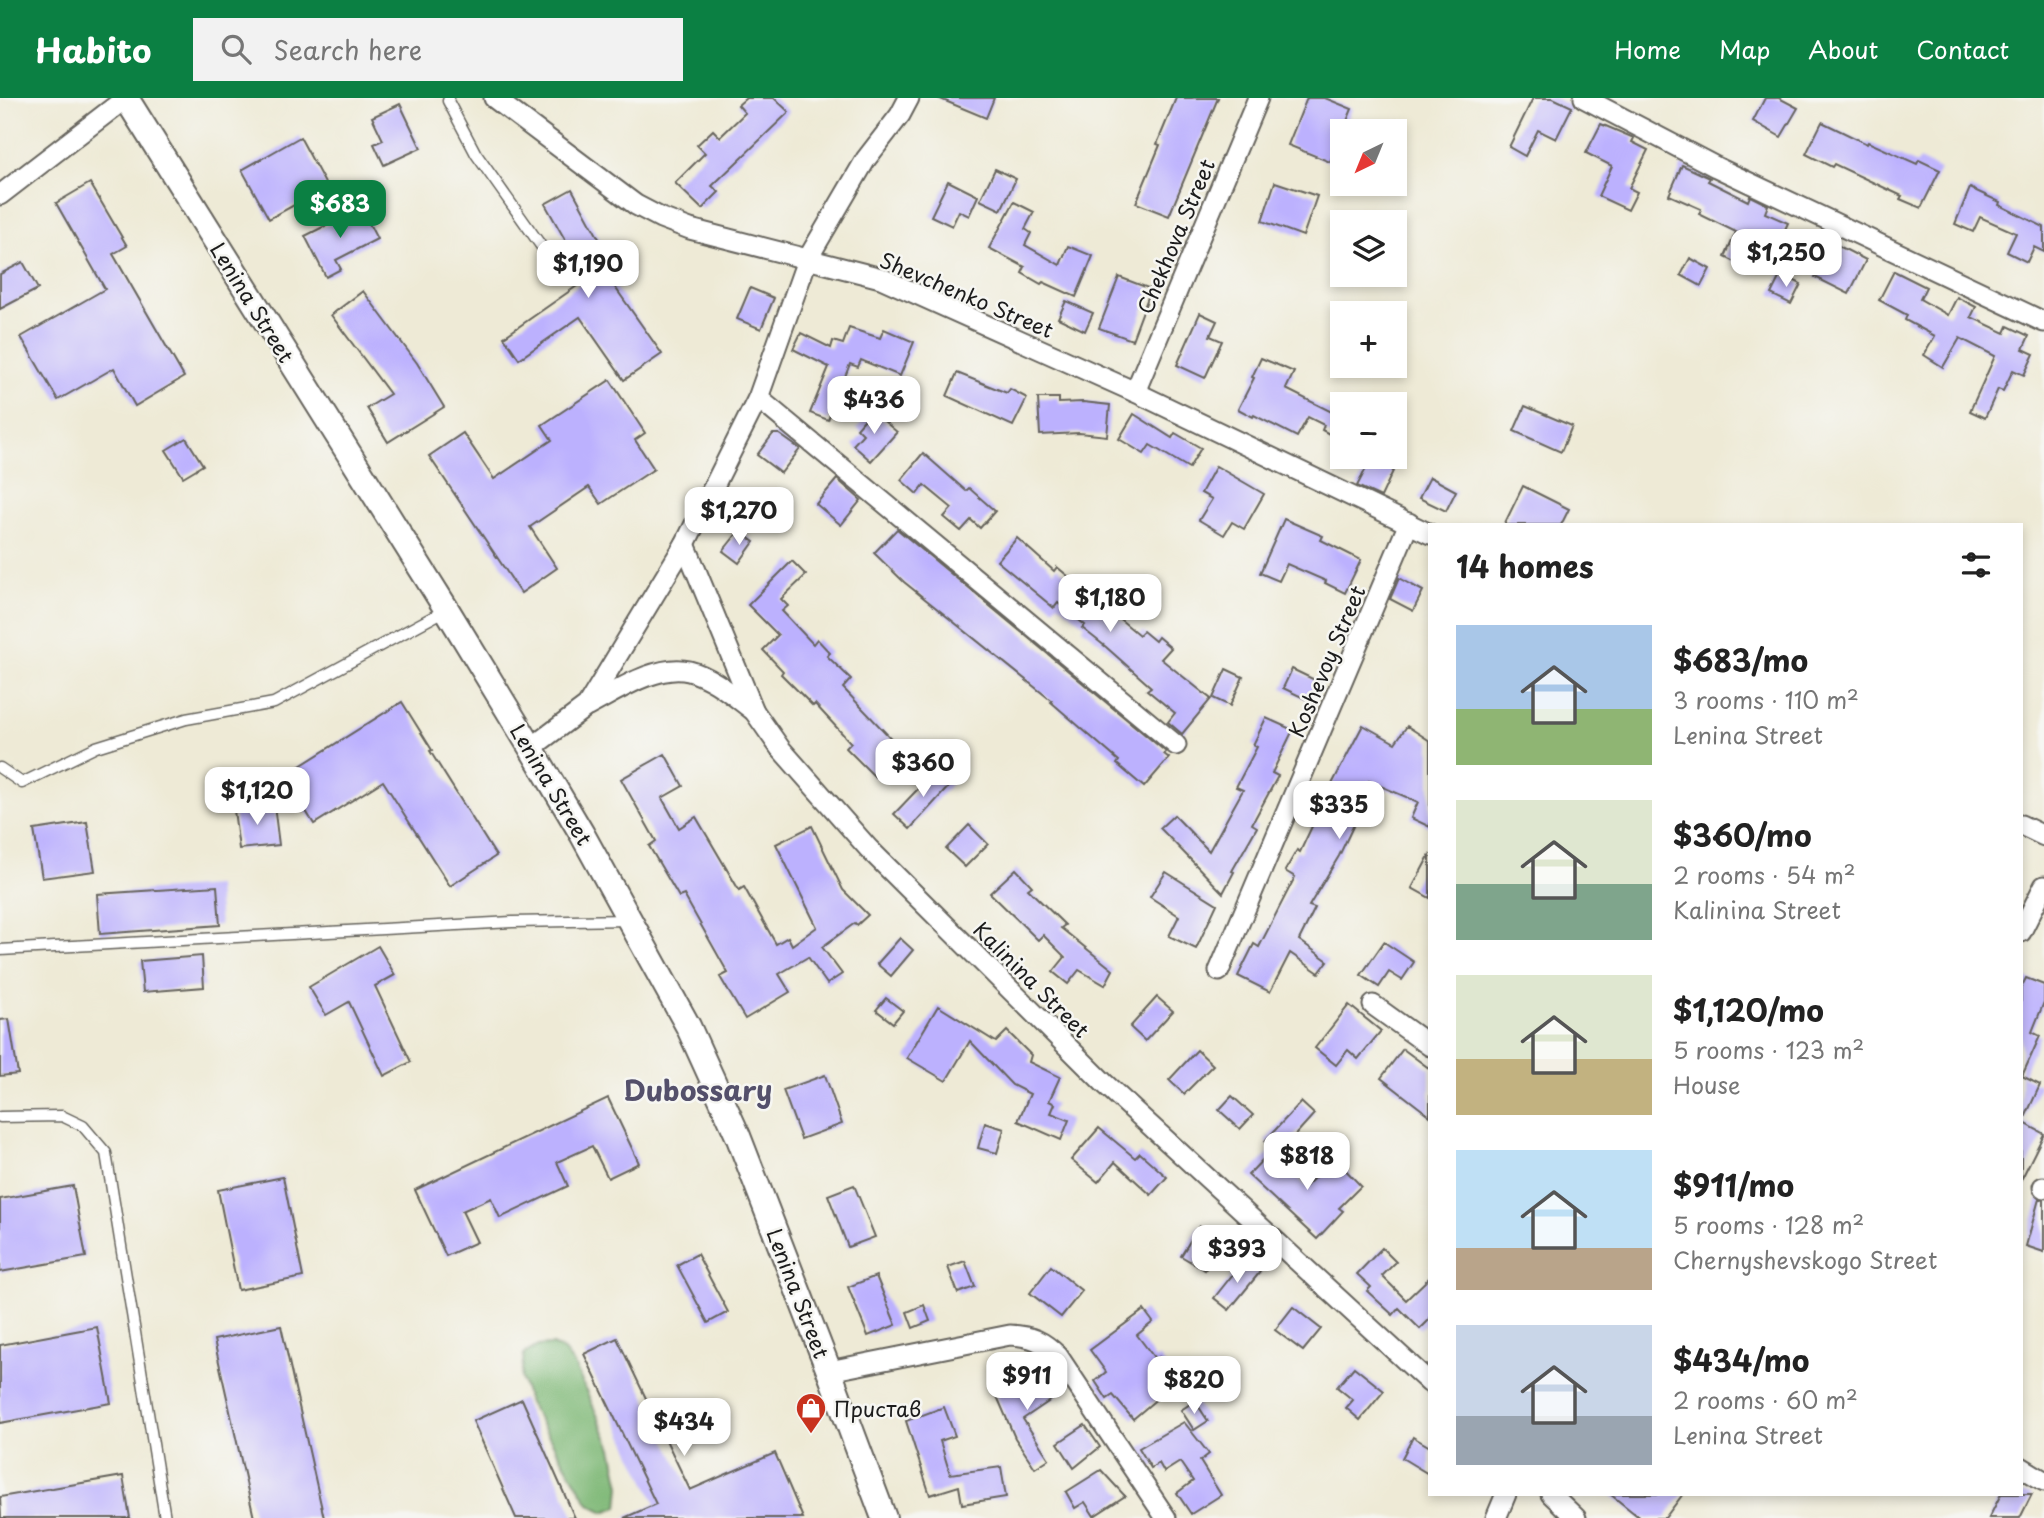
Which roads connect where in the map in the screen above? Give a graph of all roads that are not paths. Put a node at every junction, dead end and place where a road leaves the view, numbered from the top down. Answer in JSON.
{"nodes":[{"id":1,"x":126,"y":98,"type":"edge"},
{"id":2,"x":449,"y":98,"type":"edge"},
{"id":3,"x":494,"y":98,"type":"edge"},
{"id":4,"x":909,"y":98,"type":"edge"},
{"id":5,"x":1258,"y":98,"type":"edge"},
{"id":6,"x":1584,"y":98,"type":"edge"},
{"id":7,"x":0,"y":195,"type":"edge"},
{"id":8,"x":544,"y":250,"type":"dead end"},
{"id":9,"x":807,"y":260,"type":"junction"},
{"id":10,"x":2044,"y":322,"type":"edge"},
{"id":11,"x":1135,"y":392,"type":"junction"},
{"id":12,"x":758,"y":397,"type":"junction"},
{"id":13,"x":1409,"y":523,"type":"junction"},
{"id":14,"x":1428,"y":533,"type":"edge"},
{"id":15,"x":685,"y":544,"type":"junction"},
{"id":16,"x":447,"y":610,"type":"junction"},
{"id":17,"x":587,"y":706,"type":"junction"},
{"id":18,"x":754,"y":711,"type":"junction"},
{"id":19,"x":1176,"y":745,"type":"dead end"},
{"id":20,"x":531,"y":748,"type":"junction"},
{"id":21,"x":0,"y":768,"type":"edge"},
{"id":22,"x":2023,"y":826,"type":"edge"},
{"id":23,"x":2044,"y":836,"type":"edge"},
{"id":24,"x":2044,"y":886,"type":"edge"},
{"id":25,"x":629,"y":920,"type":"junction"},
{"id":26,"x":2023,"y":928,"type":"edge"},
{"id":27,"x":0,"y":950,"type":"edge"},
{"id":28,"x":1219,"y":971,"type":"dead end"},
{"id":29,"x":1373,"y":1005,"type":"dead end"},
{"id":30,"x":1428,"y":1045,"type":"edge"},
{"id":31,"x":0,"y":1117,"type":"edge"},
{"id":32,"x":829,"y":1371,"type":"junction"},
{"id":33,"x":1428,"y":1381,"type":"edge"},
{"id":34,"x":2023,"y":1468,"type":"edge"},
{"id":35,"x":2044,"y":1482,"type":"edge"},
{"id":36,"x":1505,"y":1496,"type":"edge"},
{"id":37,"x":1553,"y":1496,"type":"edge"},
{"id":38,"x":165,"y":1518,"type":"edge"},
{"id":39,"x":884,"y":1518,"type":"edge"},
{"id":40,"x":1166,"y":1518,"type":"edge"},
{"id":41,"x":1496,"y":1518,"type":"edge"},
{"id":42,"x":1576,"y":1518,"type":"edge"}],
"edges":[{"from":1,"to":7,"type":"street"},
{"from":1,"to":16,"type":"street","name":"Lenina Street"},
{"from":2,"to":8,"type":"lane"},
{"from":3,"to":9,"type":"street","name":"Shevchenko Street"},
{"from":4,"to":9,"type":"street"},
{"from":5,"to":11,"type":"street","name":"Chekhova Street"},
{"from":6,"to":10,"type":"street"},
{"from":9,"to":11,"type":"street","name":"Shevchenko Street"},
{"from":9,"to":12,"type":"street"},
{"from":11,"to":13,"type":"street","name":"Shevchenko Street"},
{"from":12,"to":15,"type":"street"},
{"from":12,"to":19,"type":"street"},
{"from":13,"to":14,"type":"street","name":"Shevchenko Street"},
{"from":13,"to":28,"type":"street","name":"Koshevoy Street"},
{"from":15,"to":17,"type":"street"},
{"from":15,"to":18,"type":"street","name":"Kalinina Street"},
{"from":16,"to":20,"type":"street","name":"Lenina Street"},
{"from":16,"to":21,"type":"lane"},
{"from":17,"to":18,"type":"street"},
{"from":17,"to":20,"type":"street"},
{"from":18,"to":33,"type":"street","name":"Kalinina Street"},
{"from":20,"to":25,"type":"street","name":"Lenina Street"},
{"from":22,"to":23,"type":"street"},
{"from":24,"to":26,"type":"street"},
{"from":25,"to":27,"type":"lane"},
{"from":25,"to":32,"type":"street","name":"Lenina Street"},
{"from":29,"to":30,"type":"street"},
{"from":31,"to":38,"type":"lane"},
{"from":32,"to":39,"type":"street","name":"Lenina Street"},
{"from":32,"to":40,"type":"street"},
{"from":34,"to":35,"type":"street"},
{"from":36,"to":41,"type":"street"},
{"from":37,"to":42,"type":"street"}]}
